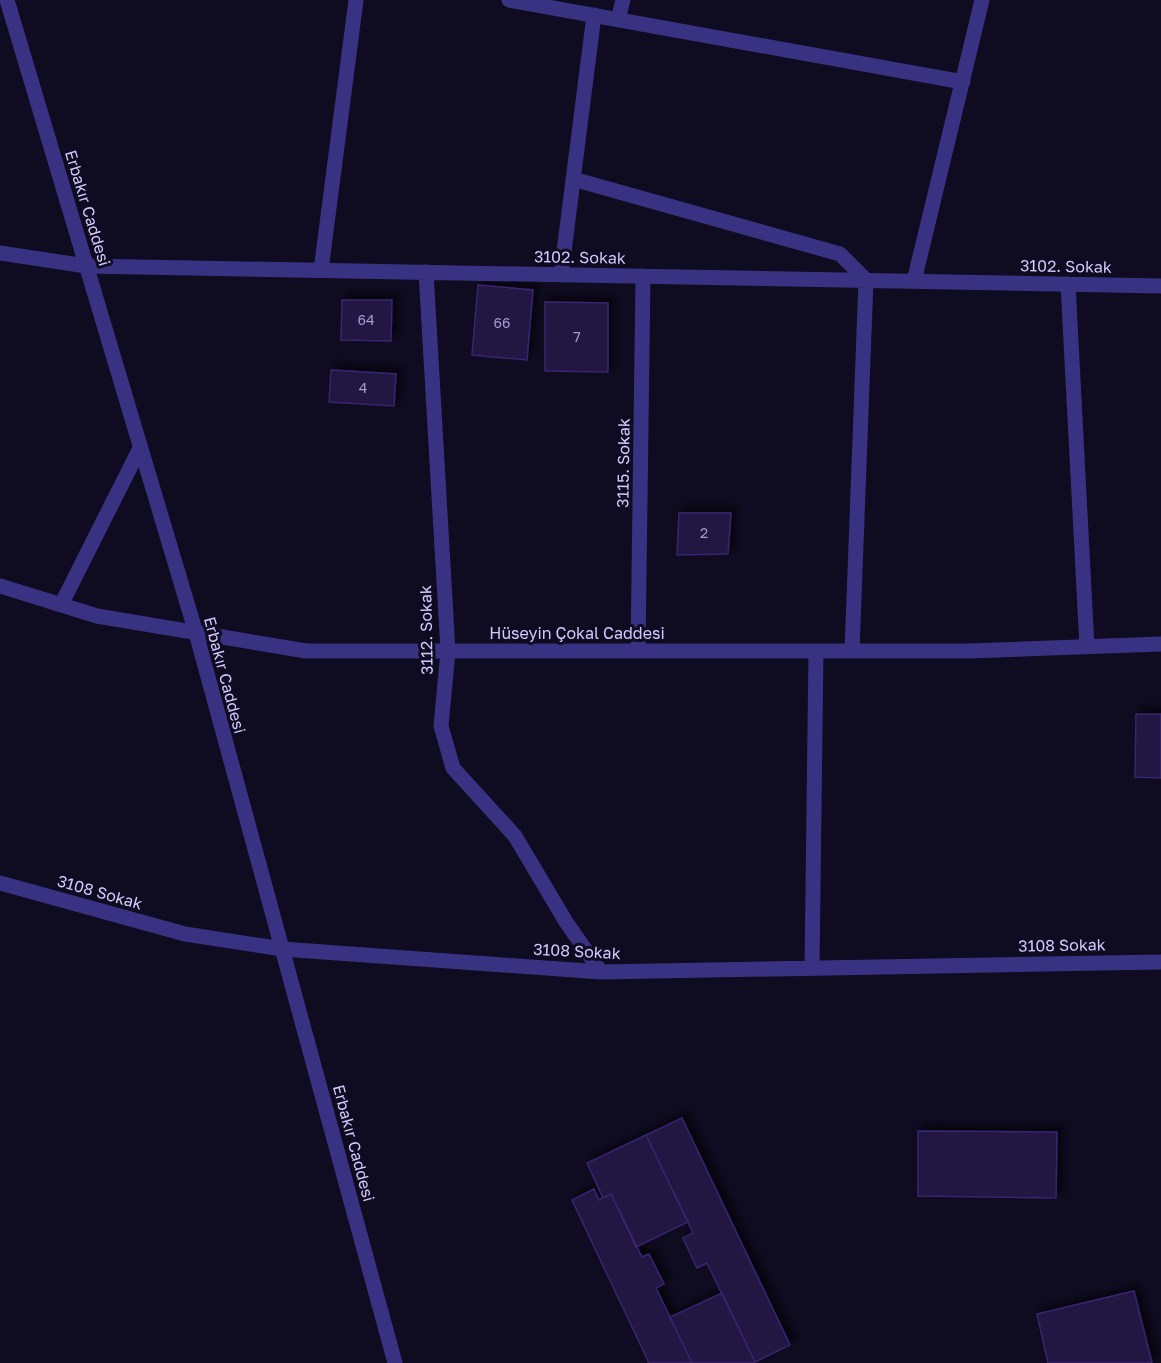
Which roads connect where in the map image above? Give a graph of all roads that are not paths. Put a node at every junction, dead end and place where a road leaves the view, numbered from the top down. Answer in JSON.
{"nodes":[{"id":1,"x":7,"y":0,"type":"edge"},
{"id":2,"x":356,"y":0,"type":"edge"},
{"id":3,"x":509,"y":0,"type":"edge"},
{"id":4,"x":623,"y":0,"type":"edge"},
{"id":5,"x":982,"y":0,"type":"edge"},
{"id":6,"x":594,"y":15,"type":"junction"},
{"id":7,"x":618,"y":20,"type":"junction"},
{"id":8,"x":963,"y":82,"type":"junction"},
{"id":9,"x":573,"y":179,"type":"junction"},
{"id":10,"x":0,"y":253,"type":"edge"},
{"id":11,"x":86,"y":266,"type":"junction"},
{"id":12,"x":321,"y":270,"type":"junction"},
{"id":13,"x":426,"y":272,"type":"junction"},
{"id":14,"x":561,"y":274,"type":"junction"},
{"id":15,"x":644,"y":276,"type":"junction"},
{"id":16,"x":866,"y":280,"type":"junction"},
{"id":17,"x":914,"y":281,"type":"junction"},
{"id":18,"x":1068,"y":284,"type":"junction"},
{"id":19,"x":1161,"y":286,"type":"edge"},
{"id":20,"x":141,"y":448,"type":"junction"},
{"id":21,"x":0,"y":586,"type":"edge"},
{"id":22,"x":61,"y":605,"type":"junction"},
{"id":23,"x":196,"y":633,"type":"junction"},
{"id":24,"x":1161,"y":644,"type":"edge"},
{"id":25,"x":1087,"y":646,"type":"junction"},
{"id":26,"x":448,"y":651,"type":"junction"},
{"id":27,"x":638,"y":651,"type":"junction"},
{"id":28,"x":816,"y":651,"type":"junction"},
{"id":29,"x":852,"y":651,"type":"junction"},
{"id":30,"x":0,"y":883,"type":"edge"},
{"id":31,"x":282,"y":949,"type":"junction"},
{"id":32,"x":1161,"y":962,"type":"edge"},
{"id":33,"x":812,"y":968,"type":"junction"},
{"id":34,"x":601,"y":972,"type":"junction"},
{"id":35,"x":395,"y":1363,"type":"edge"}],
"edges":[{"from":1,"to":11,"type":"street","name":"Erbakır Caddesi"},
{"from":2,"to":12,"type":"street"},
{"from":3,"to":6,"type":"street"},
{"from":4,"to":7,"type":"street"},
{"from":5,"to":8,"type":"street"},
{"from":6,"to":7,"type":"street"},
{"from":6,"to":9,"type":"street"},
{"from":7,"to":8,"type":"street"},
{"from":8,"to":17,"type":"street"},
{"from":9,"to":14,"type":"street"},
{"from":9,"to":16,"type":"street"},
{"from":10,"to":11,"type":"street","name":"3102. Sokak"},
{"from":11,"to":12,"type":"street","name":"3102. Sokak"},
{"from":11,"to":20,"type":"street","name":"Erbakır Caddesi"},
{"from":12,"to":13,"type":"street","name":"3102. Sokak"},
{"from":13,"to":14,"type":"street","name":"3102. Sokak"},
{"from":13,"to":26,"type":"street","name":"3112. Sokak"},
{"from":14,"to":15,"type":"street","name":"3102. Sokak"},
{"from":15,"to":16,"type":"street","name":"3102. Sokak"},
{"from":15,"to":27,"type":"street","name":"3115. Sokak"},
{"from":16,"to":17,"type":"street","name":"3102. Sokak"},
{"from":16,"to":29,"type":"street"},
{"from":17,"to":18,"type":"street","name":"3102. Sokak"},
{"from":18,"to":19,"type":"street","name":"3102. Sokak"},
{"from":18,"to":25,"type":"street"},
{"from":20,"to":22,"type":"street"},
{"from":20,"to":23,"type":"street","name":"Erbakır Caddesi"},
{"from":21,"to":22,"type":"street","name":"Hüseyin Çokal Caddesi"},
{"from":22,"to":23,"type":"street","name":"Hüseyin Çokal Caddesi"},
{"from":23,"to":26,"type":"street","name":"Hüseyin Çokal Caddesi"},
{"from":23,"to":31,"type":"street","name":"Erbakır Caddesi"},
{"from":24,"to":25,"type":"street","name":"Hüseyin Çokal Caddesi"},
{"from":25,"to":29,"type":"street","name":"Hüseyin Çokal Caddesi"},
{"from":26,"to":27,"type":"street","name":"Hüseyin Çokal Caddesi"},
{"from":26,"to":34,"type":"street","name":"3112. Sokak"},
{"from":27,"to":28,"type":"street","name":"Hüseyin Çokal Caddesi"},
{"from":28,"to":29,"type":"street","name":"Hüseyin Çokal Caddesi"},
{"from":28,"to":33,"type":"street"},
{"from":30,"to":31,"type":"street","name":"3108 Sokak"},
{"from":31,"to":34,"type":"street","name":"3108 Sokak"},
{"from":31,"to":35,"type":"street","name":"Erbakır Caddesi"},
{"from":32,"to":33,"type":"street","name":"3108 Sokak"},
{"from":33,"to":34,"type":"street","name":"3108 Sokak"}]}
